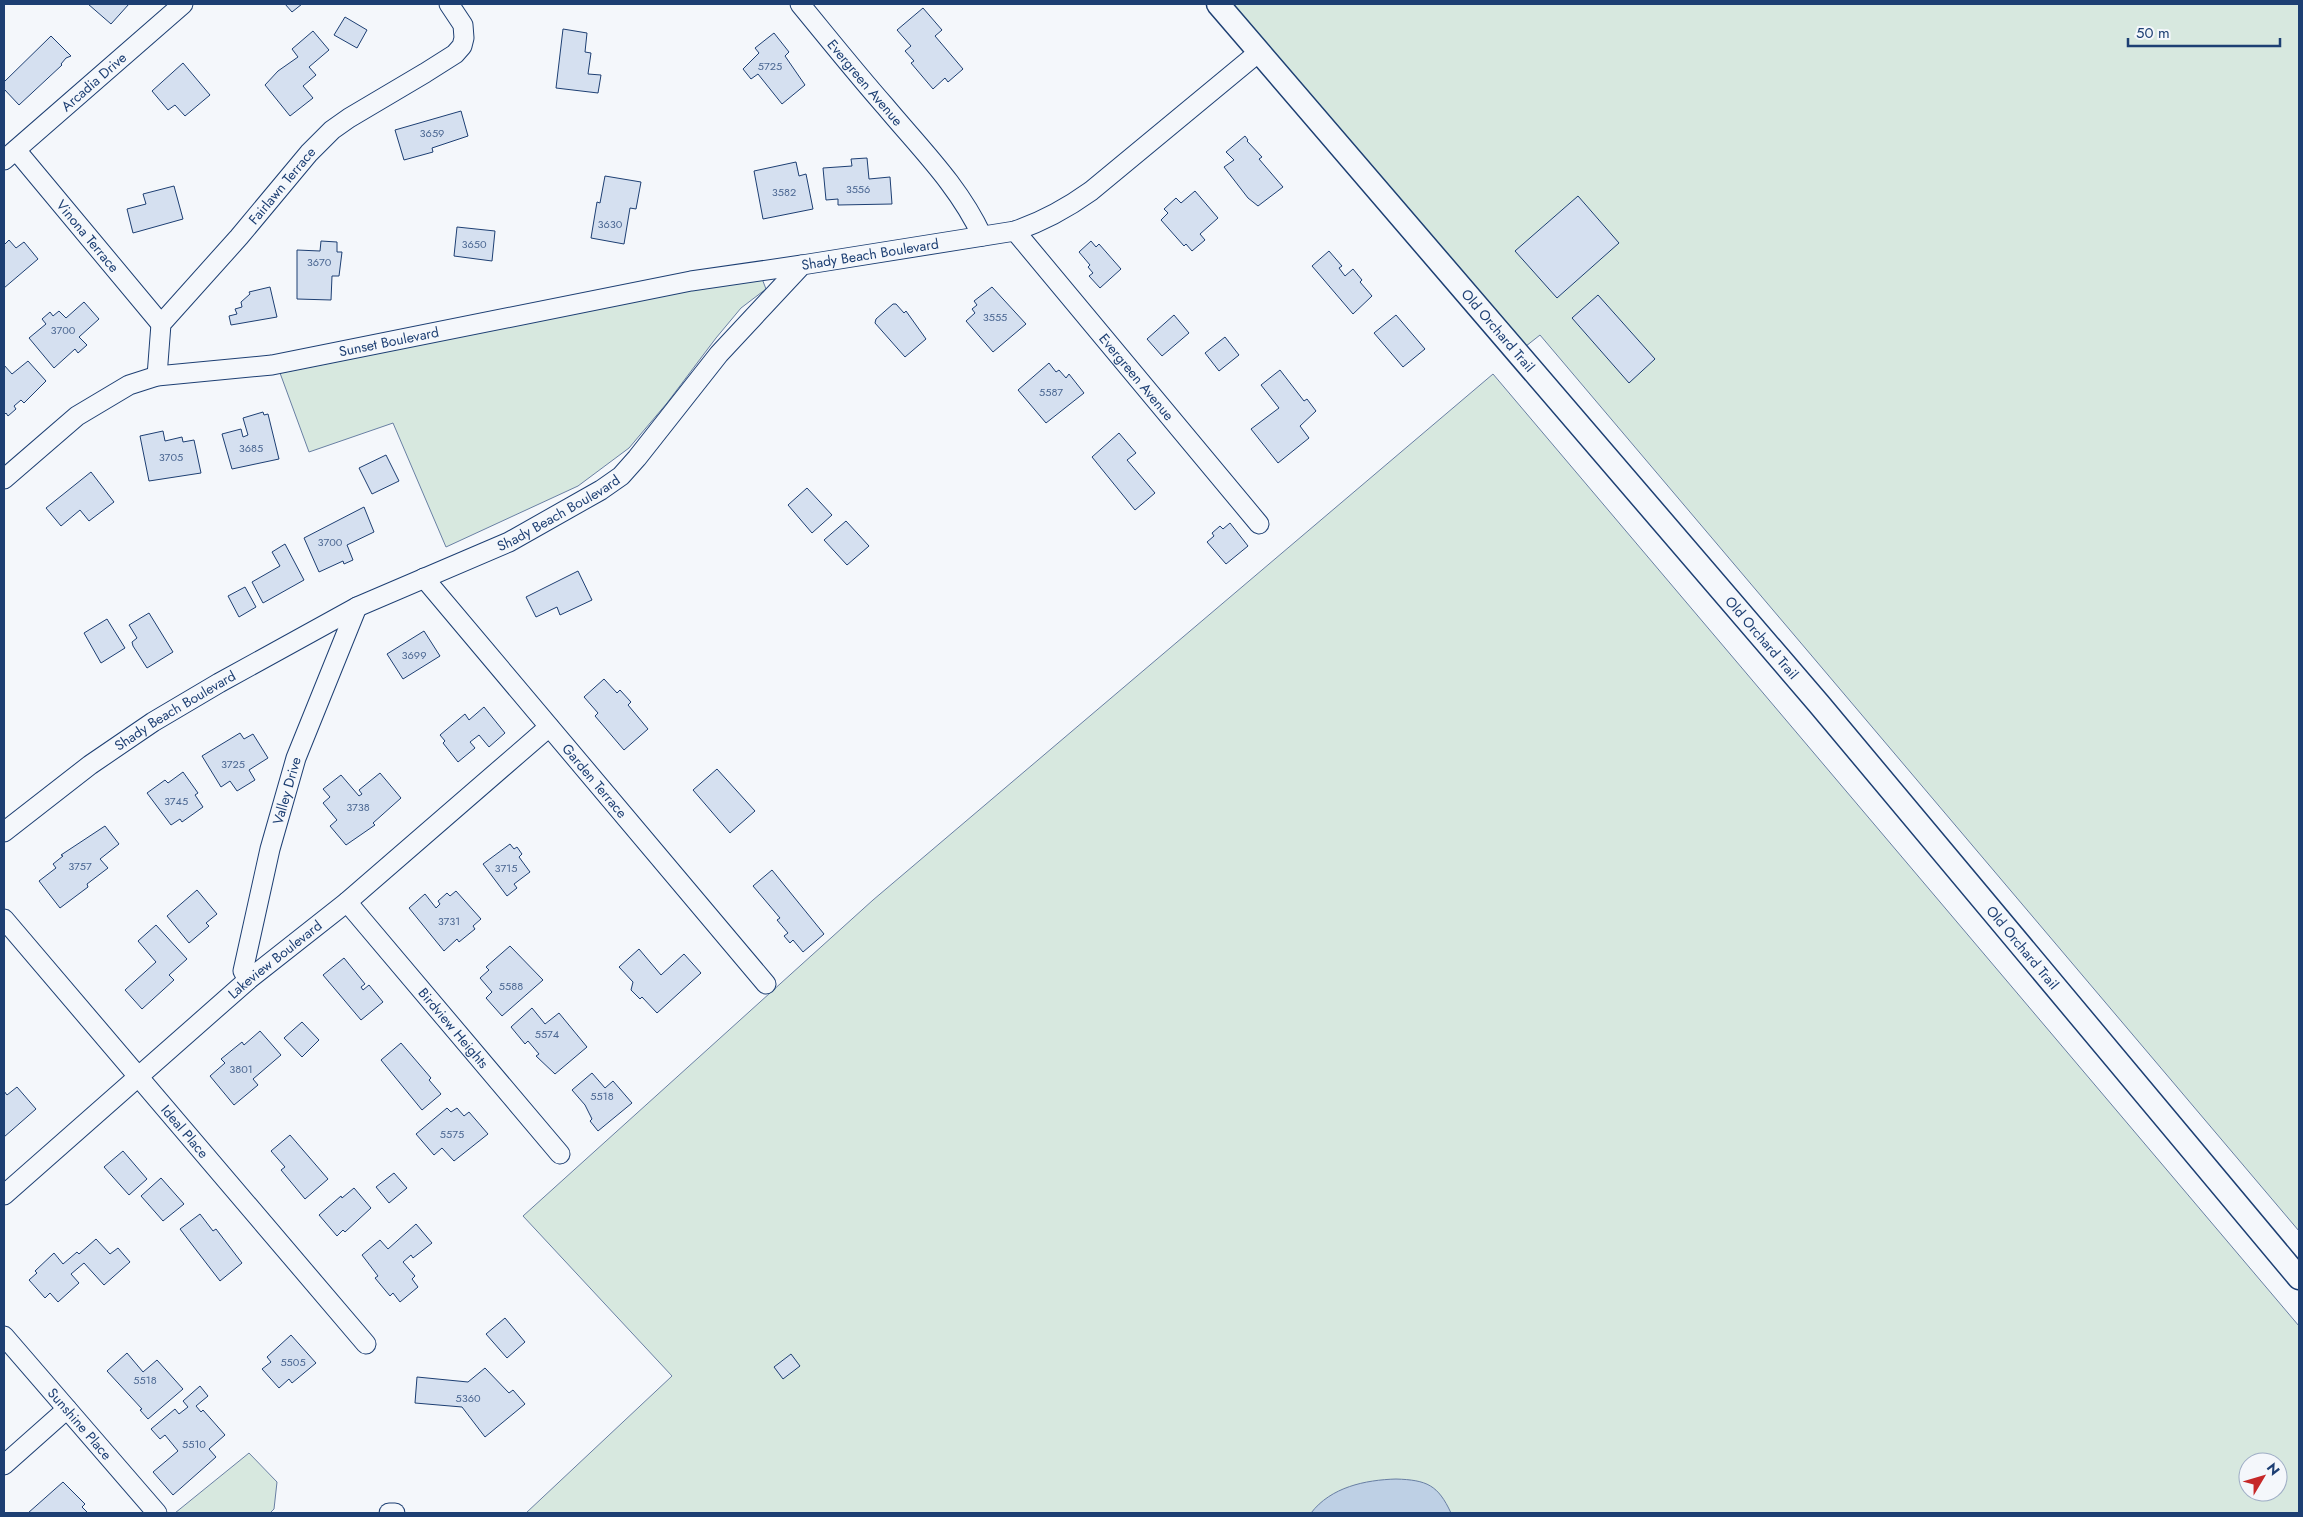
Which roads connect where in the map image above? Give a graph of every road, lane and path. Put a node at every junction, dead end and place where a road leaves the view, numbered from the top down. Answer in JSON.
{"nodes":[{"id":1,"x":183,"y":4,"type":"edge"},
{"id":2,"x":449,"y":4,"type":"edge"},
{"id":3,"x":800,"y":4,"type":"edge"},
{"id":4,"x":1218,"y":4,"type":"edge"},
{"id":5,"x":1259,"y":52,"type":"junction"},
{"id":6,"x":10,"y":155,"type":"edge"},
{"id":7,"x":1015,"y":230,"type":"junction"},
{"id":8,"x":982,"y":236,"type":"junction"},
{"id":9,"x":802,"y":265,"type":"junction"},
{"id":10,"x":161,"y":324,"type":"junction"},
{"id":11,"x":157,"y":376,"type":"junction"},
{"id":12,"x":4,"y":479,"type":"edge"},
{"id":13,"x":1259,"y":524,"type":"dead end"},
{"id":14,"x":424,"y":578,"type":"junction"},
{"id":15,"x":357,"y":606,"type":"junction"},
{"id":16,"x":549,"y":727,"type":"junction"},
{"id":17,"x":4,"y":832,"type":"edge"},
{"id":18,"x":347,"y":902,"type":"junction"},
{"id":19,"x":4,"y":919,"type":"edge"},
{"id":20,"x":248,"y":980,"type":"junction"},
{"id":21,"x":766,"y":984,"type":"dead end"},
{"id":22,"x":139,"y":1076,"type":"junction"},
{"id":23,"x":560,"y":1154,"type":"dead end"},
{"id":24,"x":4,"y":1195,"type":"edge"},
{"id":25,"x":2299,"y":1278,"type":"edge"},
{"id":26,"x":4,"y":1336,"type":"edge"},
{"id":27,"x":366,"y":1344,"type":"dead end"},
{"id":28,"x":67,"y":1409,"type":"junction"},
{"id":29,"x":4,"y":1465,"type":"edge"},
{"id":30,"x":157,"y":1513,"type":"edge"},
{"id":31,"x":389,"y":1513,"type":"edge"},
{"id":32,"x":395,"y":1513,"type":"edge"}],
"edges":[{"from":1,"to":6,"type":"street","name":"Arcadia Drive"},
{"from":2,"to":10,"type":"street","name":"Fairlawn Terrace"},
{"from":3,"to":8,"type":"street","name":"Evergreen Avenue"},
{"from":4,"to":5,"type":"street","name":"Old Orchard Trail"},
{"from":5,"to":7,"type":"street","name":"Shady Beach Boulevard"},
{"from":5,"to":25,"type":"street","name":"Old Orchard Trail"},
{"from":6,"to":10,"type":"street","name":"Vinona Terrace"},
{"from":7,"to":8,"type":"street","name":"Shady Beach Boulevard"},
{"from":7,"to":13,"type":"street","name":"Evergreen Avenue"},
{"from":8,"to":9,"type":"street","name":"Shady Beach Boulevard"},
{"from":9,"to":11,"type":"street","name":"Sunset Boulevard"},
{"from":9,"to":14,"type":"street","name":"Shady Beach Boulevard"},
{"from":10,"to":11,"type":"street"},
{"from":11,"to":12,"type":"street","name":"Sunset Boulevard"},
{"from":14,"to":15,"type":"street","name":"Shady Beach Boulevard"},
{"from":14,"to":16,"type":"street","name":"Garden Terrace"},
{"from":15,"to":17,"type":"street","name":"Shady Beach Boulevard"},
{"from":15,"to":20,"type":"street","name":"Valley Drive"},
{"from":16,"to":18,"type":"street","name":"Lakeview Boulevard"},
{"from":16,"to":21,"type":"street","name":"Garden Terrace"},
{"from":18,"to":20,"type":"street","name":"Lakeview Boulevard"},
{"from":18,"to":23,"type":"street","name":"Birdview Heights"},
{"from":19,"to":22,"type":"street","name":"Ideal Place"},
{"from":20,"to":22,"type":"street","name":"Lakeview Boulevard"},
{"from":22,"to":24,"type":"street","name":"Lakeview Boulevard"},
{"from":22,"to":27,"type":"street","name":"Ideal Place"},
{"from":26,"to":28,"type":"street","name":"Sunshine Place"},
{"from":28,"to":29,"type":"street"},
{"from":28,"to":30,"type":"street","name":"Sunshine Place"},
{"from":31,"to":32,"type":"street"}]}
